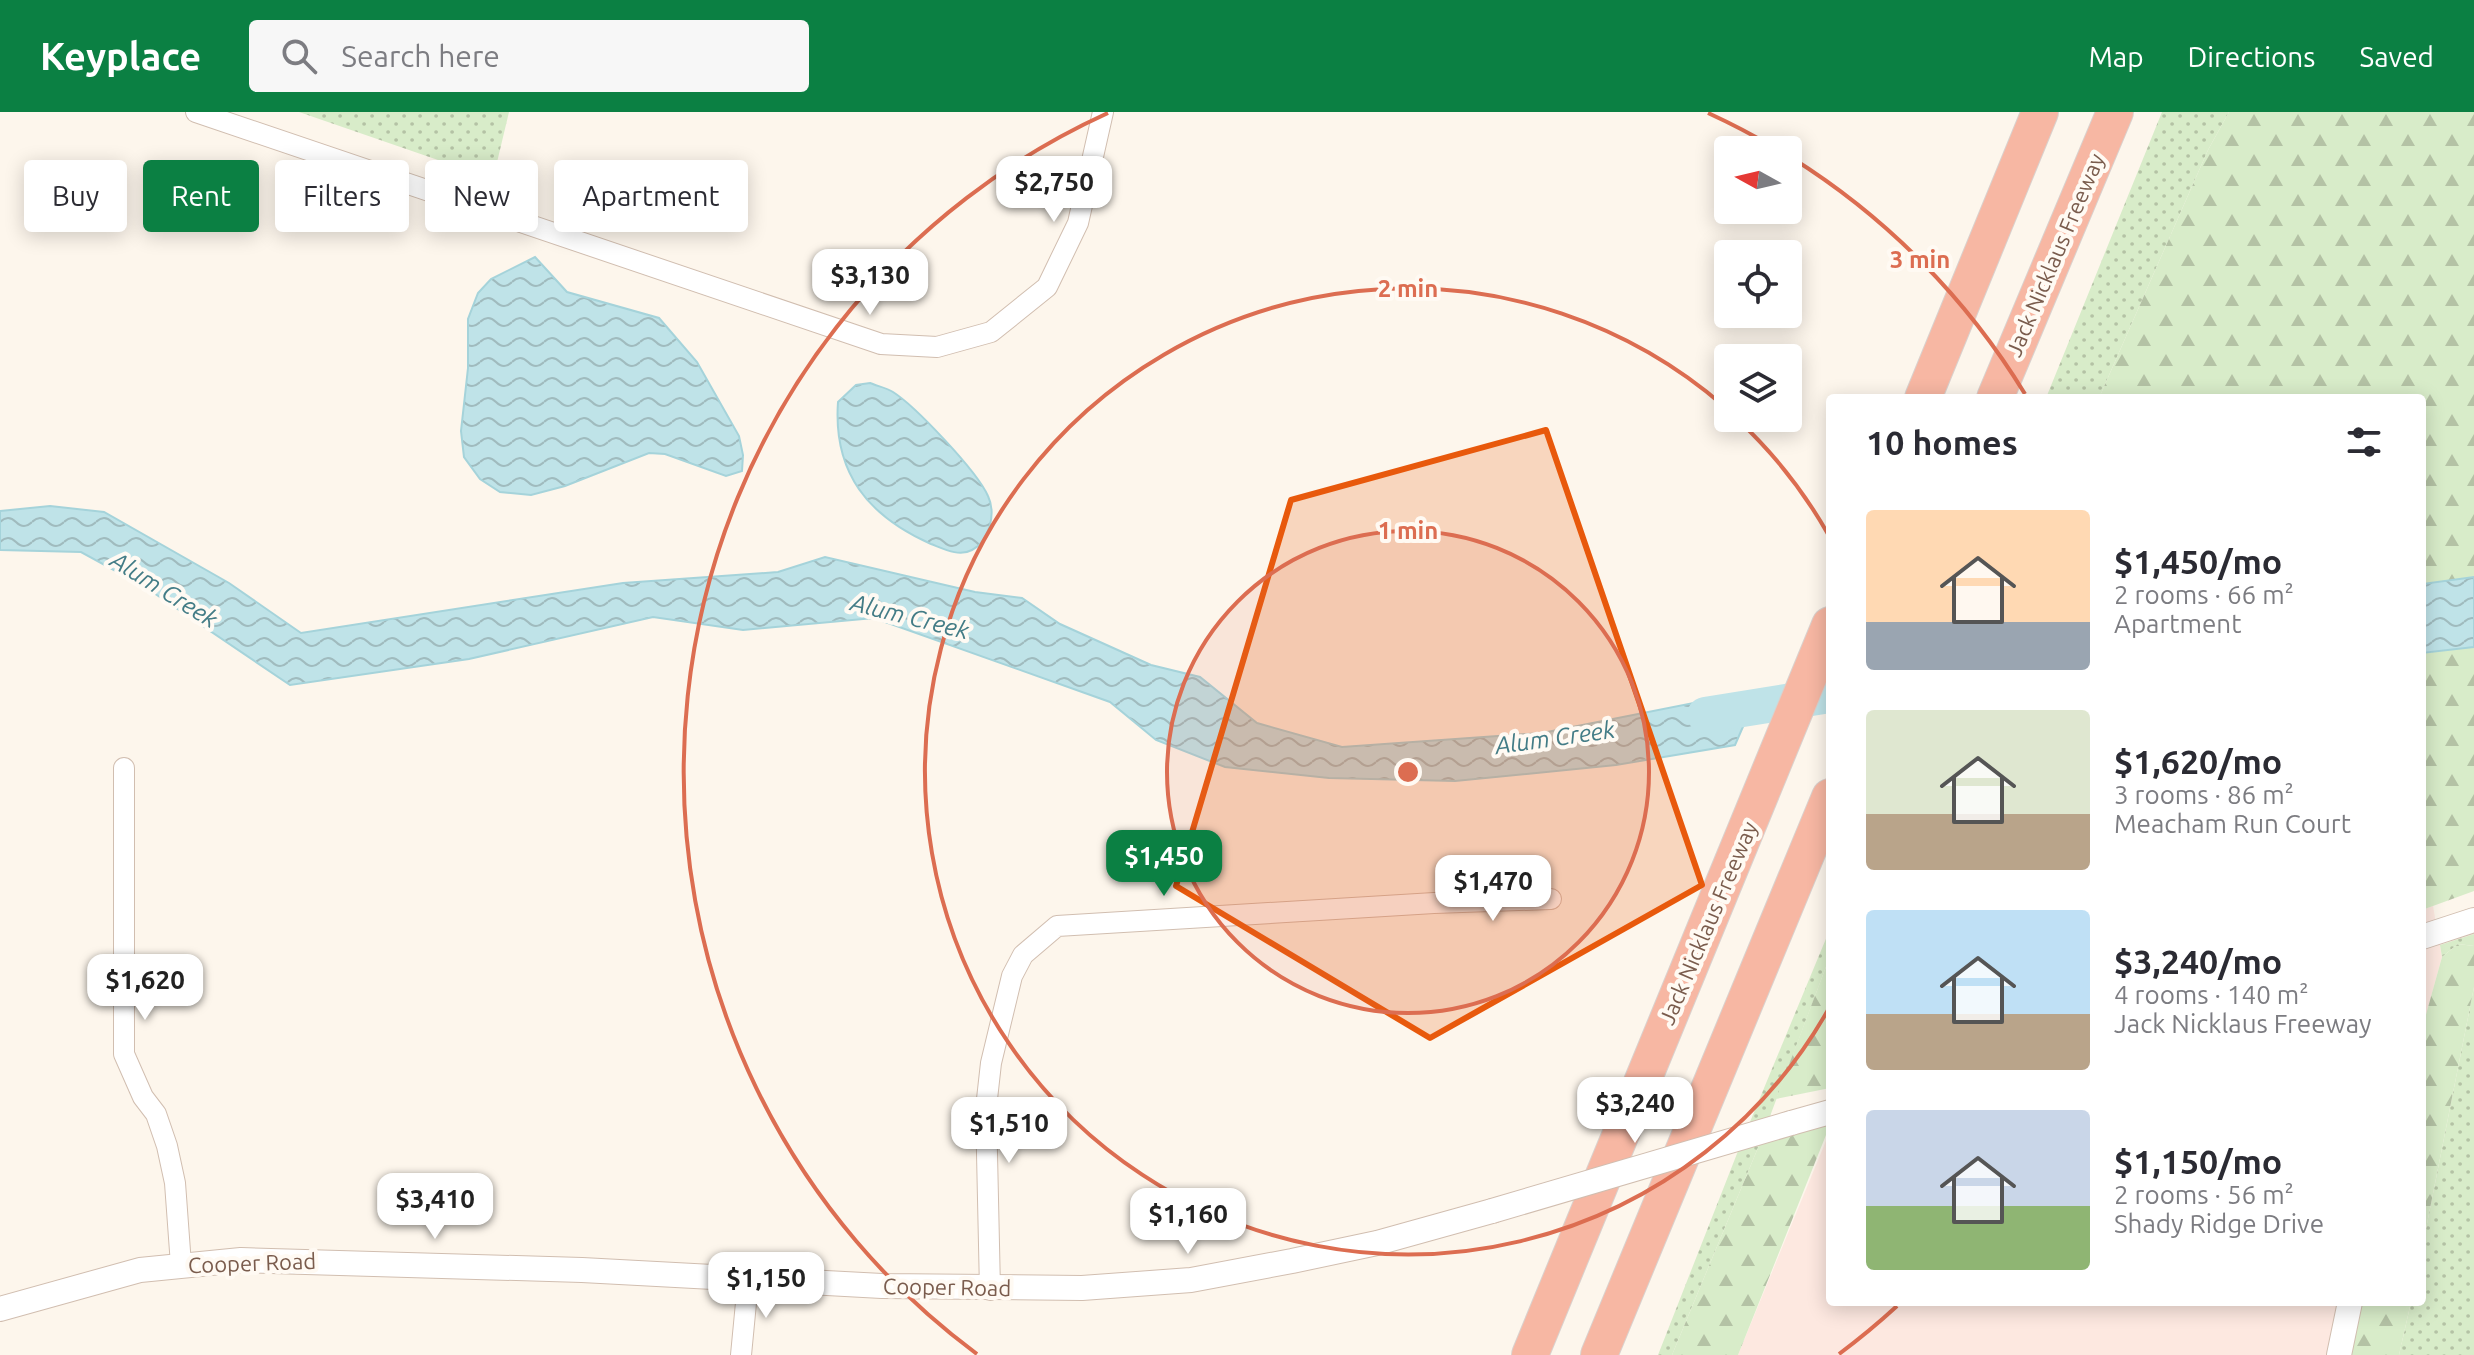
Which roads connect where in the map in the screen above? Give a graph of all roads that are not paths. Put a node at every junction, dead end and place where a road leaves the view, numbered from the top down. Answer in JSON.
{"nodes":[{"id":1,"x":196,"y":112,"type":"edge"},
{"id":2,"x":1103,"y":112,"type":"edge"},
{"id":3,"x":2040,"y":112,"type":"edge"},
{"id":4,"x":2115,"y":112,"type":"edge"},
{"id":5,"x":1925,"y":394,"type":"edge"},
{"id":6,"x":1997,"y":394,"type":"edge"},
{"id":7,"x":1826,"y":635,"type":"edge"},
{"id":8,"x":124,"y":768,"type":"dead end"},
{"id":9,"x":1826,"y":807,"type":"edge"},
{"id":10,"x":1551,"y":899,"type":"dead end"},
{"id":11,"x":2474,"y":920,"type":"edge"},
{"id":12,"x":2426,"y":936,"type":"edge"},
{"id":13,"x":1826,"y":1113,"type":"edge"},
{"id":14,"x":181,"y":1265,"type":"junction"},
{"id":15,"x":1560,"y":1279,"type":"junction"},
{"id":16,"x":748,"y":1282,"type":"junction"},
{"id":17,"x":990,"y":1290,"type":"junction"},
{"id":18,"x":2349,"y":1306,"type":"edge"},
{"id":19,"x":0,"y":1309,"type":"edge"},
{"id":20,"x":741,"y":1355,"type":"edge"},
{"id":21,"x":1520,"y":1355,"type":"edge"},
{"id":22,"x":1530,"y":1355,"type":"edge"},
{"id":23,"x":1599,"y":1355,"type":"edge"},
{"id":24,"x":2339,"y":1355,"type":"edge"}],
"edges":[{"from":1,"to":2,"type":"street"},
{"from":3,"to":5,"type":"highway"},
{"from":4,"to":6,"type":"highway","name":"Jack Nicklaus Freeway"},
{"from":7,"to":15,"type":"highway","name":"Jack Nicklaus Freeway"},
{"from":8,"to":14,"type":"street"},
{"from":9,"to":23,"type":"highway"},
{"from":10,"to":17,"type":"street"},
{"from":11,"to":12,"type":"street"},
{"from":13,"to":17,"type":"street","name":"Cooper Road","bridge":true},
{"from":14,"to":16,"type":"street","name":"Cooper Road"},
{"from":14,"to":19,"type":"street","name":"Cooper Road"},
{"from":15,"to":21,"type":"highway"},
{"from":15,"to":22,"type":"highway","name":"Jack Nicklaus Freeway"},
{"from":16,"to":17,"type":"street","name":"Cooper Road"},
{"from":16,"to":20,"type":"street"},
{"from":18,"to":24,"type":"street"}]}
